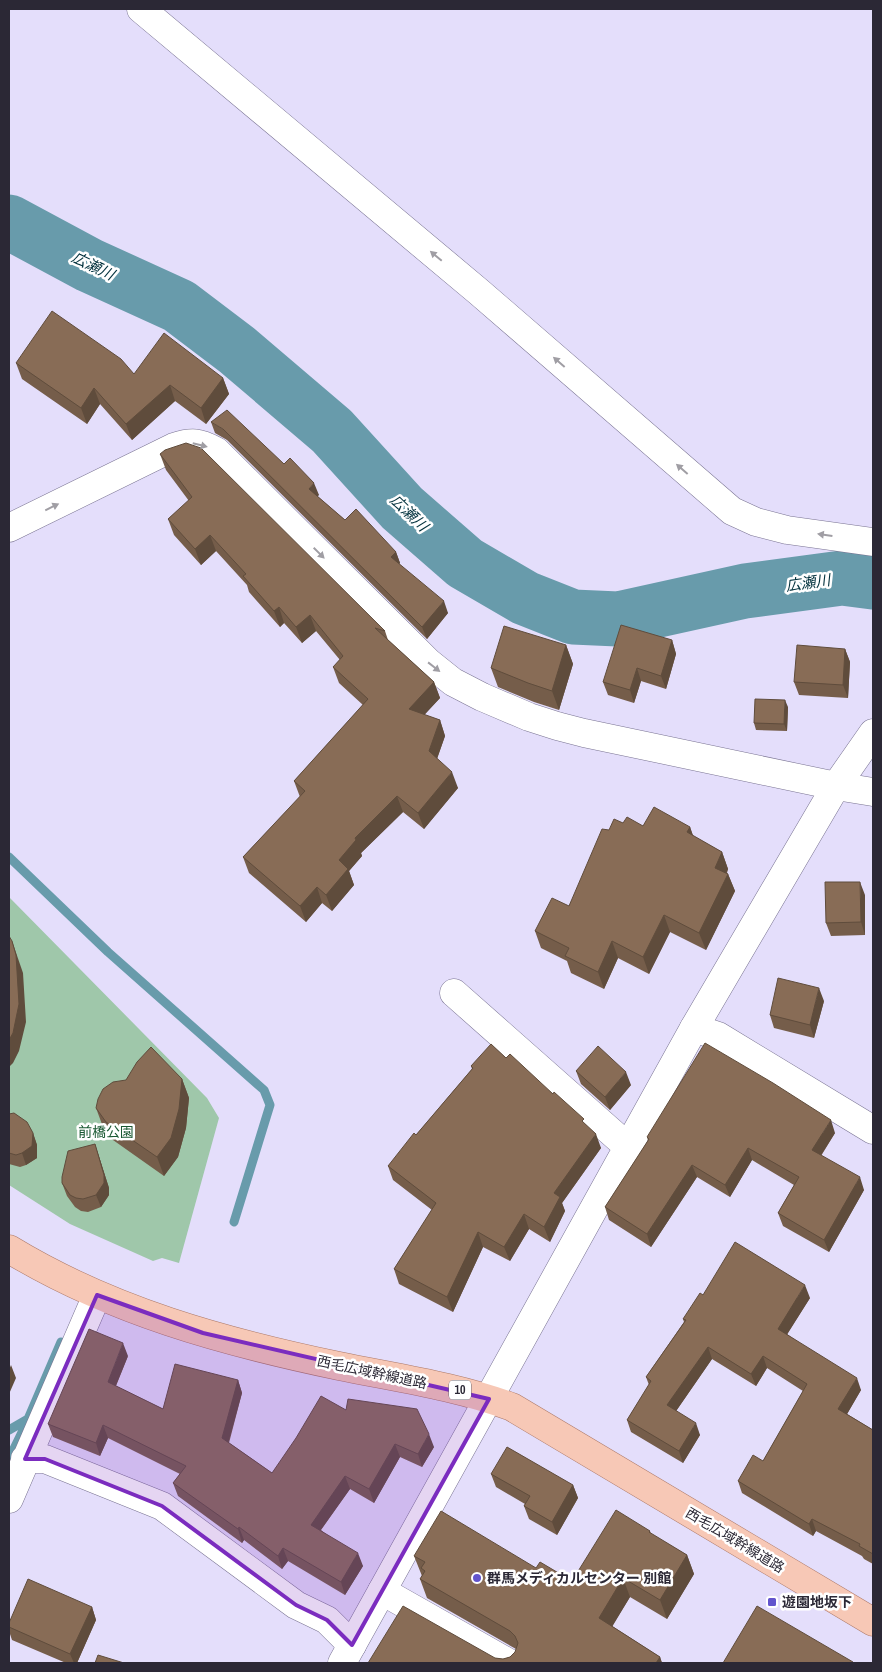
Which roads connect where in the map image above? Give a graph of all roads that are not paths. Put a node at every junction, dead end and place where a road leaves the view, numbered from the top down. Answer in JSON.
{"nodes":[{"id":1,"x":141,"y":9,"type":"edge"},
{"id":2,"x":9,"y":528,"type":"edge"},
{"id":3,"x":873,"y":542,"type":"edge"},
{"id":4,"x":873,"y":733,"type":"edge"},
{"id":5,"x":836,"y":786,"type":"junction"},
{"id":6,"x":873,"y":792,"type":"edge"},
{"id":7,"x":454,"y":993,"type":"dead end"},
{"id":8,"x":694,"y":1028,"type":"junction"},
{"id":9,"x":873,"y":1130,"type":"edge"},
{"id":10,"x":627,"y":1146,"type":"junction"},
{"id":11,"x":9,"y":1250,"type":"edge"},
{"id":12,"x":97,"y":1295,"type":"junction"},
{"id":13,"x":489,"y":1399,"type":"junction"},
{"id":14,"x":25,"y":1459,"type":"junction"},
{"id":15,"x":9,"y":1499,"type":"edge"},
{"id":16,"x":382,"y":1591,"type":"junction"},
{"id":17,"x":873,"y":1622,"type":"edge"},
{"id":18,"x":347,"y":1654,"type":"edge"},
{"id":19,"x":509,"y":1663,"type":"edge"}],
"edges":[{"from":3,"to":1,"type":"street","one_way":true},
{"from":2,"to":5,"type":"street","one_way":true},
{"from":4,"to":5,"type":"street"},
{"from":5,"to":6,"type":"street"},
{"from":5,"to":8,"type":"street"},
{"from":7,"to":10,"type":"street"},
{"from":8,"to":9,"type":"street"},
{"from":8,"to":10,"type":"street"},
{"from":10,"to":13,"type":"street"},
{"from":11,"to":12,"type":"main road","name":"西毛広域幹線道路","number":"10"},
{"from":12,"to":13,"type":"main road","name":"西毛広域幹線道路","number":"10"},
{"from":12,"to":14,"type":"street"},
{"from":13,"to":16,"type":"street"},
{"from":13,"to":17,"type":"main road","name":"西毛広域幹線道路","number":"10"},
{"from":14,"to":15,"type":"street"},
{"from":14,"to":18,"type":"street"},
{"from":16,"to":18,"type":"street"},
{"from":16,"to":19,"type":"street"}]}
